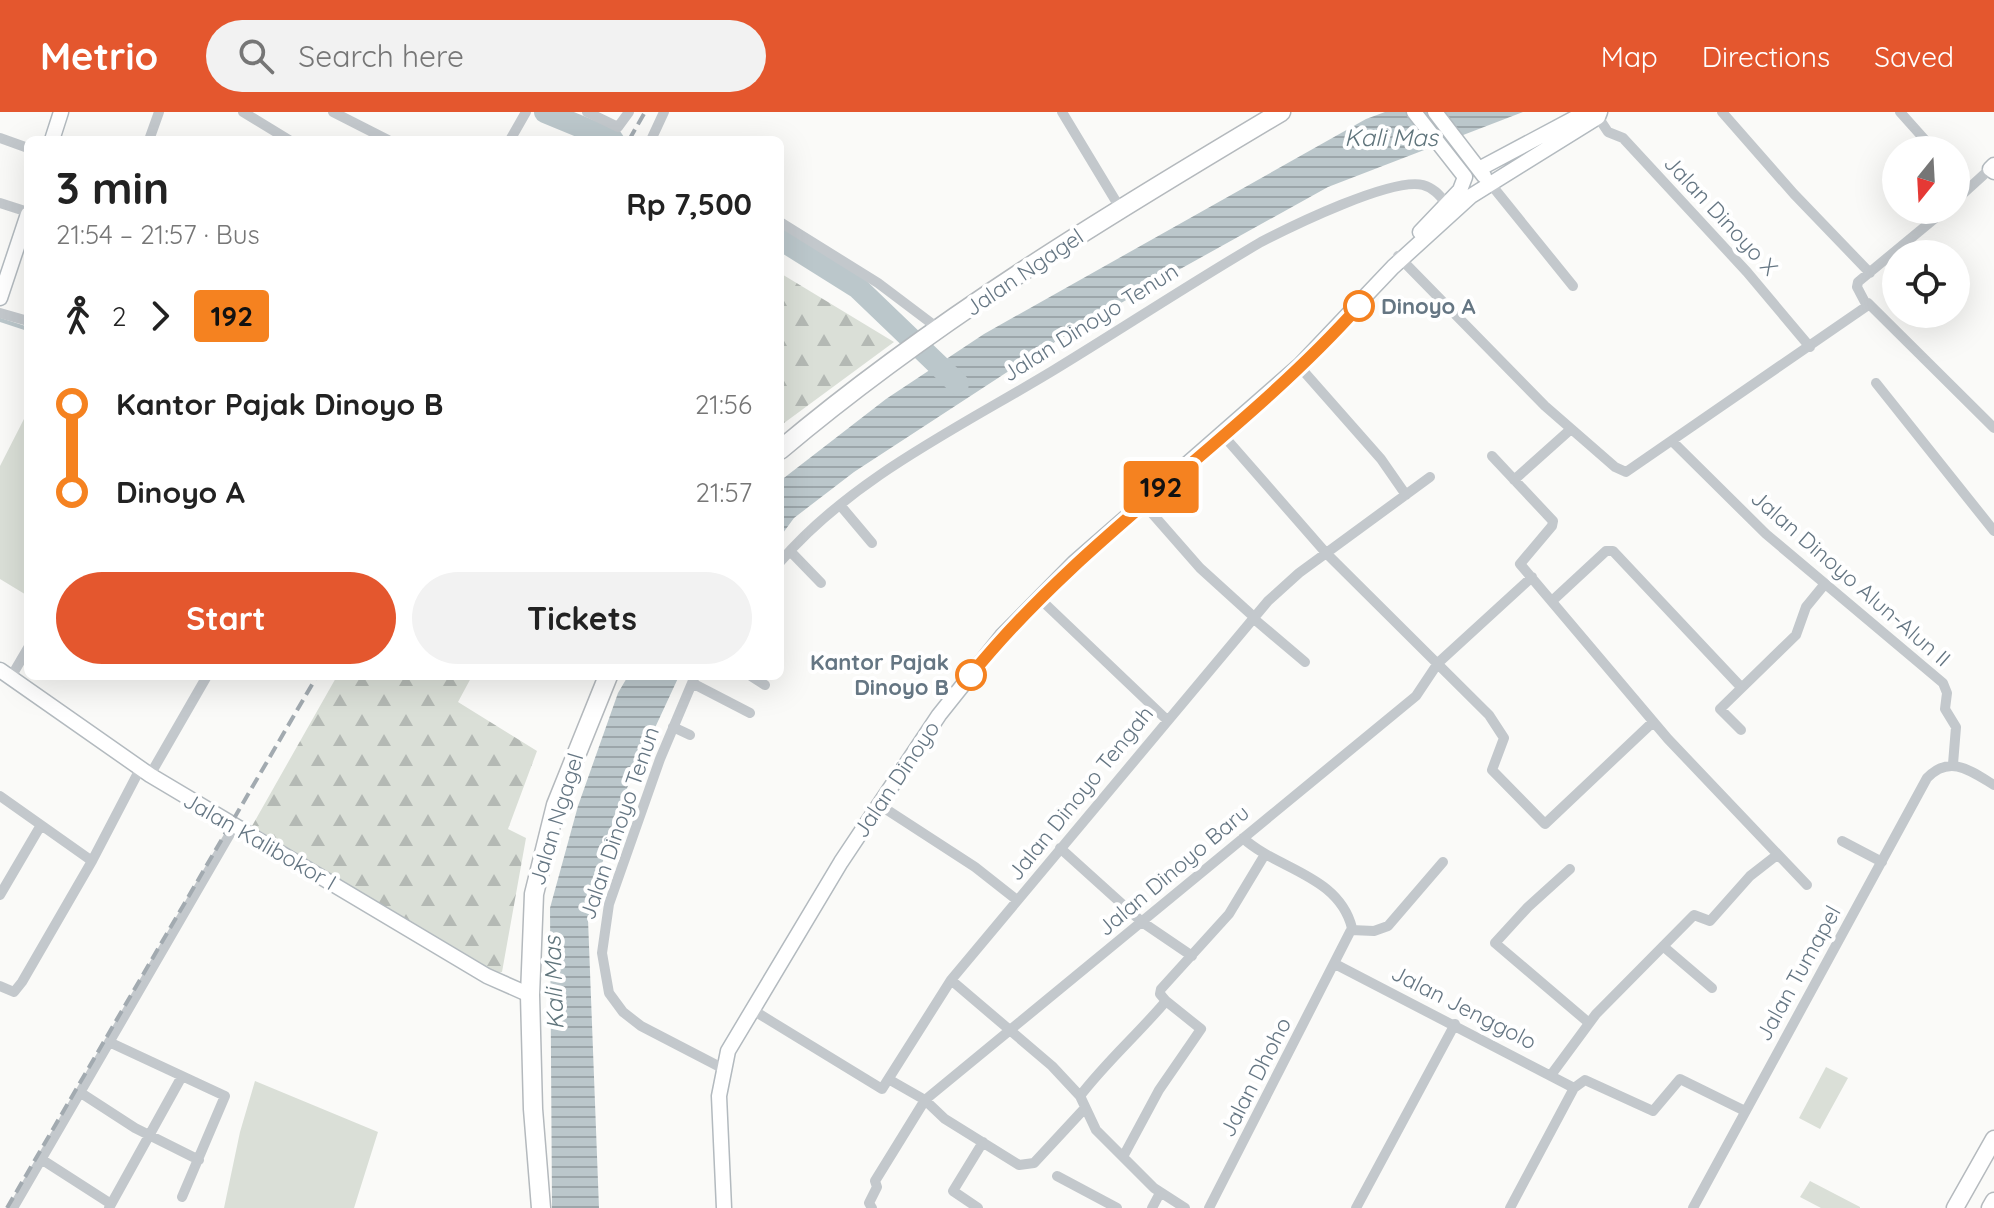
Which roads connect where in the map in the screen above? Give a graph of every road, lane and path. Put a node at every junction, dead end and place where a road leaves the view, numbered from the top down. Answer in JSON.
{"nodes":[{"id":1,"x":61,"y":112,"type":"edge"},
{"id":2,"x":159,"y":112,"type":"edge"},
{"id":3,"x":243,"y":112,"type":"edge"},
{"id":4,"x":333,"y":112,"type":"edge"},
{"id":5,"x":525,"y":112,"type":"edge"},
{"id":6,"x":587,"y":112,"type":"edge"},
{"id":7,"x":629,"y":112,"type":"edge"},
{"id":8,"x":664,"y":112,"type":"edge"},
{"id":9,"x":1062,"y":112,"type":"edge"},
{"id":10,"x":1281,"y":112,"type":"edge"},
{"id":11,"x":1414,"y":112,"type":"edge"},
{"id":12,"x":1435,"y":112,"type":"edge"},
{"id":13,"x":1722,"y":112,"type":"edge"},
{"id":14,"x":1900,"y":112,"type":"edge"},
{"id":15,"x":1594,"y":113,"type":"edge"},
{"id":16,"x":53,"y":136,"type":"edge"},
{"id":17,"x":150,"y":136,"type":"edge"},
{"id":18,"x":282,"y":136,"type":"edge"},
{"id":19,"x":380,"y":136,"type":"edge"},
{"id":20,"x":512,"y":136,"type":"edge"},
{"id":21,"x":653,"y":136,"type":"edge"},
{"id":22,"x":1921,"y":136,"type":"edge"},
{"id":23,"x":0,"y":138,"type":"edge"},
{"id":24,"x":24,"y":147,"type":"edge"},
{"id":25,"x":1470,"y":164,"type":"junction"},
{"id":26,"x":1993,"y":169,"type":"edge"},
{"id":27,"x":1489,"y":182,"type":"junction"},
{"id":28,"x":1970,"y":187,"type":"edge"},
{"id":29,"x":0,"y":203,"type":"edge"},
{"id":30,"x":1447,"y":204,"type":"junction"},
{"id":31,"x":1120,"y":208,"type":"junction"},
{"id":32,"x":24,"y":212,"type":"edge"},
{"id":33,"x":24,"y":224,"type":"edge"},
{"id":34,"x":784,"y":224,"type":"edge"},
{"id":35,"x":1928,"y":224,"type":"edge"},
{"id":36,"x":1398,"y":261,"type":"junction"},
{"id":37,"x":1870,"y":273,"type":"junction"},
{"id":38,"x":4,"y":276,"type":"edge"},
{"id":39,"x":1573,"y":286,"type":"dead end"},
{"id":40,"x":0,"y":298,"type":"edge"},
{"id":41,"x":1868,"y":303,"type":"junction"},
{"id":42,"x":0,"y":313,"type":"edge"},
{"id":43,"x":24,"y":320,"type":"edge"},
{"id":44,"x":934,"y":332,"type":"junction"},
{"id":45,"x":1810,"y":347,"type":"junction"},
{"id":46,"x":1299,"y":366,"type":"junction"},
{"id":47,"x":1876,"y":383,"type":"dead end"},
{"id":48,"x":1994,"y":428,"type":"edge"},
{"id":49,"x":1571,"y":429,"type":"junction"},
{"id":50,"x":1222,"y":434,"type":"junction"},
{"id":51,"x":1673,"y":442,"type":"junction"},
{"id":52,"x":784,"y":447,"type":"edge"},
{"id":53,"x":1492,"y":456,"type":"dead end"},
{"id":54,"x":1430,"y":477,"type":"dead end"},
{"id":55,"x":1514,"y":480,"type":"junction"},
{"id":56,"x":1406,"y":495,"type":"junction"},
{"id":57,"x":1143,"y":503,"type":"junction"},
{"id":58,"x":840,"y":505,"type":"junction"},
{"id":59,"x":1994,"y":531,"type":"edge"},
{"id":60,"x":872,"y":543,"type":"dead end"},
{"id":61,"x":790,"y":551,"type":"junction"},
{"id":62,"x":1326,"y":553,"type":"junction"},
{"id":63,"x":784,"y":558,"type":"edge"},
{"id":64,"x":1532,"y":577,"type":"junction"},
{"id":65,"x":821,"y":583,"type":"dead end"},
{"id":66,"x":1824,"y":585,"type":"junction"},
{"id":67,"x":1039,"y":598,"type":"junction"},
{"id":68,"x":1556,"y":605,"type":"junction"},
{"id":69,"x":1254,"y":617,"type":"junction"},
{"id":70,"x":24,"y":652,"type":"edge"},
{"id":71,"x":1305,"y":662,"type":"dead end"},
{"id":72,"x":1438,"y":663,"type":"junction"},
{"id":73,"x":5,"y":673,"type":"edge"},
{"id":74,"x":204,"y":680,"type":"edge"},
{"id":75,"x":606,"y":680,"type":"edge"},
{"id":76,"x":694,"y":680,"type":"edge"},
{"id":77,"x":696,"y":680,"type":"edge"},
{"id":78,"x":757,"y":680,"type":"edge"},
{"id":79,"x":765,"y":685,"type":"dead end"},
{"id":80,"x":1740,"y":686,"type":"junction"},
{"id":81,"x":750,"y":713,"type":"dead end"},
{"id":82,"x":1166,"y":719,"type":"junction"},
{"id":83,"x":1653,"y":722,"type":"junction"},
{"id":84,"x":673,"y":727,"type":"junction"},
{"id":85,"x":1741,"y":730,"type":"dead end"},
{"id":86,"x":690,"y":735,"type":"dead end"},
{"id":87,"x":1950,"y":764,"type":"junction"},
{"id":88,"x":145,"y":772,"type":"junction"},
{"id":89,"x":1994,"y":785,"type":"edge"},
{"id":90,"x":0,"y":796,"type":"edge"},
{"id":91,"x":878,"y":804,"type":"junction"},
{"id":92,"x":41,"y":825,"type":"junction"},
{"id":93,"x":234,"y":827,"type":"junction"},
{"id":94,"x":1243,"y":838,"type":"junction"},
{"id":95,"x":1842,"y":841,"type":"dead end"},
{"id":96,"x":1060,"y":848,"type":"junction"},
{"id":97,"x":1777,"y":855,"type":"junction"},
{"id":98,"x":1264,"y":856,"type":"junction"},
{"id":99,"x":92,"y":861,"type":"junction"},
{"id":100,"x":1443,"y":862,"type":"dead end"},
{"id":101,"x":1882,"y":862,"type":"junction"},
{"id":102,"x":1570,"y":869,"type":"dead end"},
{"id":103,"x":5,"y":875,"type":"edge"},
{"id":104,"x":1807,"y":885,"type":"dead end"},
{"id":105,"x":0,"y":895,"type":"edge"},
{"id":106,"x":1017,"y":900,"type":"junction"},
{"id":107,"x":1142,"y":922,"type":"junction"},
{"id":108,"x":1351,"y":930,"type":"junction"},
{"id":109,"x":1664,"y":947,"type":"junction"},
{"id":110,"x":1192,"y":956,"type":"junction"},
{"id":111,"x":1335,"y":964,"type":"junction"},
{"id":112,"x":951,"y":980,"type":"junction"},
{"id":113,"x":0,"y":986,"type":"edge"},
{"id":114,"x":1712,"y":988,"type":"dead end"},
{"id":115,"x":530,"y":995,"type":"junction"},
{"id":116,"x":1166,"y":1001,"type":"junction"},
{"id":117,"x":751,"y":1009,"type":"junction"},
{"id":118,"x":1589,"y":1023,"type":"junction"},
{"id":119,"x":1455,"y":1024,"type":"junction"},
{"id":120,"x":1012,"y":1031,"type":"junction"},
{"id":121,"x":109,"y":1042,"type":"junction"},
{"id":122,"x":722,"y":1068,"type":"junction"},
{"id":123,"x":1551,"y":1075,"type":"junction"},
{"id":124,"x":181,"y":1078,"type":"junction"},
{"id":125,"x":890,"y":1080,"type":"junction"},
{"id":126,"x":1574,"y":1088,"type":"junction"},
{"id":127,"x":81,"y":1093,"type":"junction"},
{"id":128,"x":1080,"y":1096,"type":"junction"},
{"id":129,"x":925,"y":1100,"type":"junction"},
{"id":130,"x":1085,"y":1108,"type":"junction"},
{"id":131,"x":1745,"y":1111,"type":"junction"},
{"id":132,"x":150,"y":1136,"type":"junction"},
{"id":133,"x":1994,"y":1139,"type":"edge"},
{"id":134,"x":983,"y":1142,"type":"junction"},
{"id":135,"x":1124,"y":1155,"type":"junction"},
{"id":136,"x":1989,"y":1156,"type":"edge"},
{"id":137,"x":41,"y":1159,"type":"junction"},
{"id":138,"x":199,"y":1160,"type":"junction"},
{"id":139,"x":1057,"y":1176,"type":"dead end"},
{"id":140,"x":1160,"y":1193,"type":"junction"},
{"id":141,"x":182,"y":1197,"type":"dead end"},
{"id":142,"x":1994,"y":1201,"type":"edge"},
{"id":143,"x":110,"y":1206,"type":"edge"},
{"id":144,"x":13,"y":1208,"type":"edge"},
{"id":145,"x":541,"y":1208,"type":"edge"},
{"id":146,"x":724,"y":1208,"type":"edge"},
{"id":147,"x":872,"y":1208,"type":"edge"},
{"id":148,"x":978,"y":1208,"type":"edge"},
{"id":149,"x":1117,"y":1208,"type":"edge"},
{"id":150,"x":1152,"y":1208,"type":"edge"},
{"id":151,"x":1185,"y":1208,"type":"edge"},
{"id":152,"x":1209,"y":1208,"type":"edge"},
{"id":153,"x":1356,"y":1208,"type":"edge"},
{"id":154,"x":1510,"y":1208,"type":"edge"},
{"id":155,"x":1693,"y":1208,"type":"edge"},
{"id":156,"x":1955,"y":1208,"type":"edge"},
{"id":157,"x":1990,"y":1208,"type":"edge"}],
"edges":[{"from":1,"to":16,"type":"main road"},
{"from":2,"to":17,"type":"street"},
{"from":3,"to":18,"type":"street"},
{"from":4,"to":19,"type":"street"},
{"from":5,"to":20,"type":"street"},
{"from":6,"to":7,"type":"street"},
{"from":8,"to":21,"type":"street"},
{"from":9,"to":31,"type":"street"},
{"from":10,"to":31,"type":"highway","name":"Jalan Ngagel"},
{"from":11,"to":25,"type":"main road"},
{"from":12,"to":25,"type":"main road"},
{"from":13,"to":37,"type":"street"},
{"from":14,"to":22,"type":"street"},
{"from":15,"to":25,"type":"main road"},
{"from":15,"to":27,"type":"main road","name":"Jalan Dinoyo"},
{"from":15,"to":45,"type":"street","name":"Jalan Dinoyo X"},
{"from":23,"to":24,"type":"street"},
{"from":25,"to":27,"type":"main road"},
{"from":25,"to":30,"type":"main road","name":"Jalan Dinoyo"},
{"from":26,"to":28,"type":"street"},
{"from":27,"to":36,"type":"main road","name":"Jalan Dinoyo"},
{"from":27,"to":39,"type":"street"},
{"from":29,"to":32,"type":"street"},
{"from":30,"to":36,"type":"main road","name":"Jalan Dinoyo"},
{"from":30,"to":58,"type":"street","name":"Jalan Dinoyo Tenun"},
{"from":31,"to":44,"type":"highway","name":"Jalan Ngagel"},
{"from":33,"to":38,"type":"main road"},
{"from":34,"to":44,"type":"street"},
{"from":35,"to":37,"type":"street"},
{"from":36,"to":46,"type":"main road","name":"Jalan Dinoyo"},
{"from":36,"to":49,"type":"street"},
{"from":37,"to":41,"type":"street"},
{"from":38,"to":40,"type":"main road"},
{"from":41,"to":45,"type":"street"},
{"from":41,"to":48,"type":"street"},
{"from":42,"to":43,"type":"street"},
{"from":44,"to":52,"type":"highway","name":"Jalan Ngagel"},
{"from":45,"to":51,"type":"street"},
{"from":46,"to":50,"type":"main road","name":"Jalan Dinoyo"},
{"from":46,"to":56,"type":"street"},
{"from":47,"to":59,"type":"street"},
{"from":49,"to":51,"type":"street"},
{"from":49,"to":55,"type":"street"},
{"from":50,"to":57,"type":"main road","name":"Jalan Dinoyo"},
{"from":50,"to":62,"type":"street"},
{"from":51,"to":66,"type":"street","name":"Jalan Dinoyo Alun-Alun II"},
{"from":53,"to":55,"type":"street"},
{"from":54,"to":56,"type":"street","name":"Jalan Dinoyo Tengah"},
{"from":55,"to":64,"type":"street"},
{"from":56,"to":62,"type":"street","name":"Jalan Dinoyo Tengah"},
{"from":57,"to":67,"type":"main road","name":"Jalan Dinoyo"},
{"from":57,"to":69,"type":"street"},
{"from":58,"to":60,"type":"street"},
{"from":58,"to":61,"type":"street","name":"Jalan Dinoyo Tenun"},
{"from":61,"to":63,"type":"street","name":"Jalan Dinoyo Tenun"},
{"from":61,"to":65,"type":"street"},
{"from":62,"to":69,"type":"street","name":"Jalan Dinoyo Tengah"},
{"from":62,"to":72,"type":"street"},
{"from":64,"to":68,"type":"street"},
{"from":64,"to":72,"type":"street","name":"Jalan Dinoyo Baru"},
{"from":66,"to":80,"type":"street"},
{"from":66,"to":87,"type":"street","name":"Jalan Dinoyo Alun-Alun II"},
{"from":67,"to":82,"type":"street"},
{"from":67,"to":91,"type":"main road","name":"Jalan Dinoyo"},
{"from":68,"to":80,"type":"street"},
{"from":68,"to":83,"type":"street"},
{"from":69,"to":71,"type":"street"},
{"from":69,"to":82,"type":"street","name":"Jalan Dinoyo Tengah"},
{"from":70,"to":73,"type":"street"},
{"from":72,"to":83,"type":"street"},
{"from":72,"to":94,"type":"street","name":"Jalan Dinoyo Baru"},
{"from":73,"to":88,"type":"main road","name":"Jalan Kalibokor I"},
{"from":74,"to":88,"type":"street"},
{"from":75,"to":115,"type":"highway","name":"Jalan Ngagel"},
{"from":76,"to":84,"type":"street","name":"Jalan Dinoyo Tenun"},
{"from":77,"to":81,"type":"street"},
{"from":78,"to":79,"type":"street"},
{"from":80,"to":85,"type":"street"},
{"from":82,"to":96,"type":"street","name":"Jalan Dinoyo Tengah"},
{"from":83,"to":97,"type":"street"},
{"from":84,"to":86,"type":"street"},
{"from":84,"to":122,"type":"street","name":"Jalan Dinoyo Tenun"},
{"from":87,"to":89,"type":"street"},
{"from":87,"to":101,"type":"street","name":"Jalan Tumapel"},
{"from":88,"to":93,"type":"main road","name":"Jalan Kalibokor I"},
{"from":88,"to":99,"type":"street"},
{"from":90,"to":92,"type":"street"},
{"from":91,"to":106,"type":"street"},
{"from":91,"to":117,"type":"main road","name":"Jalan Dinoyo"},
{"from":92,"to":99,"type":"street"},
{"from":92,"to":103,"type":"street"},
{"from":93,"to":115,"type":"main road","name":"Jalan Kalibokor I"},
{"from":93,"to":121,"type":"street"},
{"from":94,"to":98,"type":"street"},
{"from":94,"to":107,"type":"street","name":"Jalan Dinoyo Baru"},
{"from":95,"to":101,"type":"street"},
{"from":96,"to":106,"type":"street","name":"Jalan Dinoyo Tengah"},
{"from":96,"to":107,"type":"street"},
{"from":97,"to":104,"type":"street"},
{"from":97,"to":109,"type":"street"},
{"from":98,"to":108,"type":"street"},
{"from":98,"to":110,"type":"street"},
{"from":99,"to":113,"type":"street"},
{"from":100,"to":108,"type":"street"},
{"from":101,"to":131,"type":"street","name":"Jalan Tumapel"},
{"from":102,"to":118,"type":"street"},
{"from":103,"to":105,"type":"street"},
{"from":106,"to":112,"type":"street","name":"Jalan Dinoyo Tengah"},
{"from":107,"to":110,"type":"street"},
{"from":107,"to":120,"type":"street","name":"Jalan Dinoyo Baru"},
{"from":108,"to":111,"type":"street","name":"Jalan Dhoho"},
{"from":109,"to":114,"type":"street"},
{"from":109,"to":118,"type":"street"},
{"from":110,"to":116,"type":"street"},
{"from":111,"to":119,"type":"street","name":"Jalan Jenggolo"},
{"from":111,"to":152,"type":"street","name":"Jalan Dhoho"},
{"from":112,"to":120,"type":"street"},
{"from":112,"to":125,"type":"street","name":"Jalan Dinoyo Tengah"},
{"from":115,"to":145,"type":"highway","name":"Jalan Ngagel"},
{"from":116,"to":128,"type":"street"},
{"from":116,"to":135,"type":"street"},
{"from":117,"to":122,"type":"main road","name":"Jalan Dinoyo"},
{"from":117,"to":125,"type":"street"},
{"from":118,"to":123,"type":"street"},
{"from":119,"to":123,"type":"street","name":"Jalan Jenggolo"},
{"from":119,"to":153,"type":"street"},
{"from":120,"to":128,"type":"street"},
{"from":120,"to":129,"type":"street","name":"Jalan Dinoyo Baru"},
{"from":121,"to":124,"type":"street"},
{"from":121,"to":127,"type":"street"},
{"from":122,"to":146,"type":"main road","name":"Jalan Dinoyo"},
{"from":123,"to":126,"type":"street","name":"Jalan Jenggolo"},
{"from":124,"to":132,"type":"street"},
{"from":124,"to":138,"type":"street"},
{"from":125,"to":129,"type":"street"},
{"from":126,"to":131,"type":"street"},
{"from":126,"to":154,"type":"street"},
{"from":127,"to":132,"type":"street"},
{"from":127,"to":137,"type":"street"},
{"from":128,"to":130,"type":"street"},
{"from":129,"to":134,"type":"street"},
{"from":129,"to":147,"type":"street","name":"Jalan Dinoyo Baru"},
{"from":130,"to":134,"type":"street"},
{"from":130,"to":135,"type":"street"},
{"from":131,"to":155,"type":"street","name":"Jalan Tumapel"},
{"from":132,"to":138,"type":"street"},
{"from":132,"to":143,"type":"street"},
{"from":133,"to":136,"type":"main road"},
{"from":134,"to":148,"type":"street"},
{"from":135,"to":140,"type":"street"},
{"from":136,"to":156,"type":"main road"},
{"from":137,"to":143,"type":"street"},
{"from":137,"to":144,"type":"street"},
{"from":138,"to":141,"type":"street"},
{"from":139,"to":149,"type":"street"},
{"from":140,"to":150,"type":"street"},
{"from":140,"to":151,"type":"street"},
{"from":142,"to":157,"type":"main road"}]}
